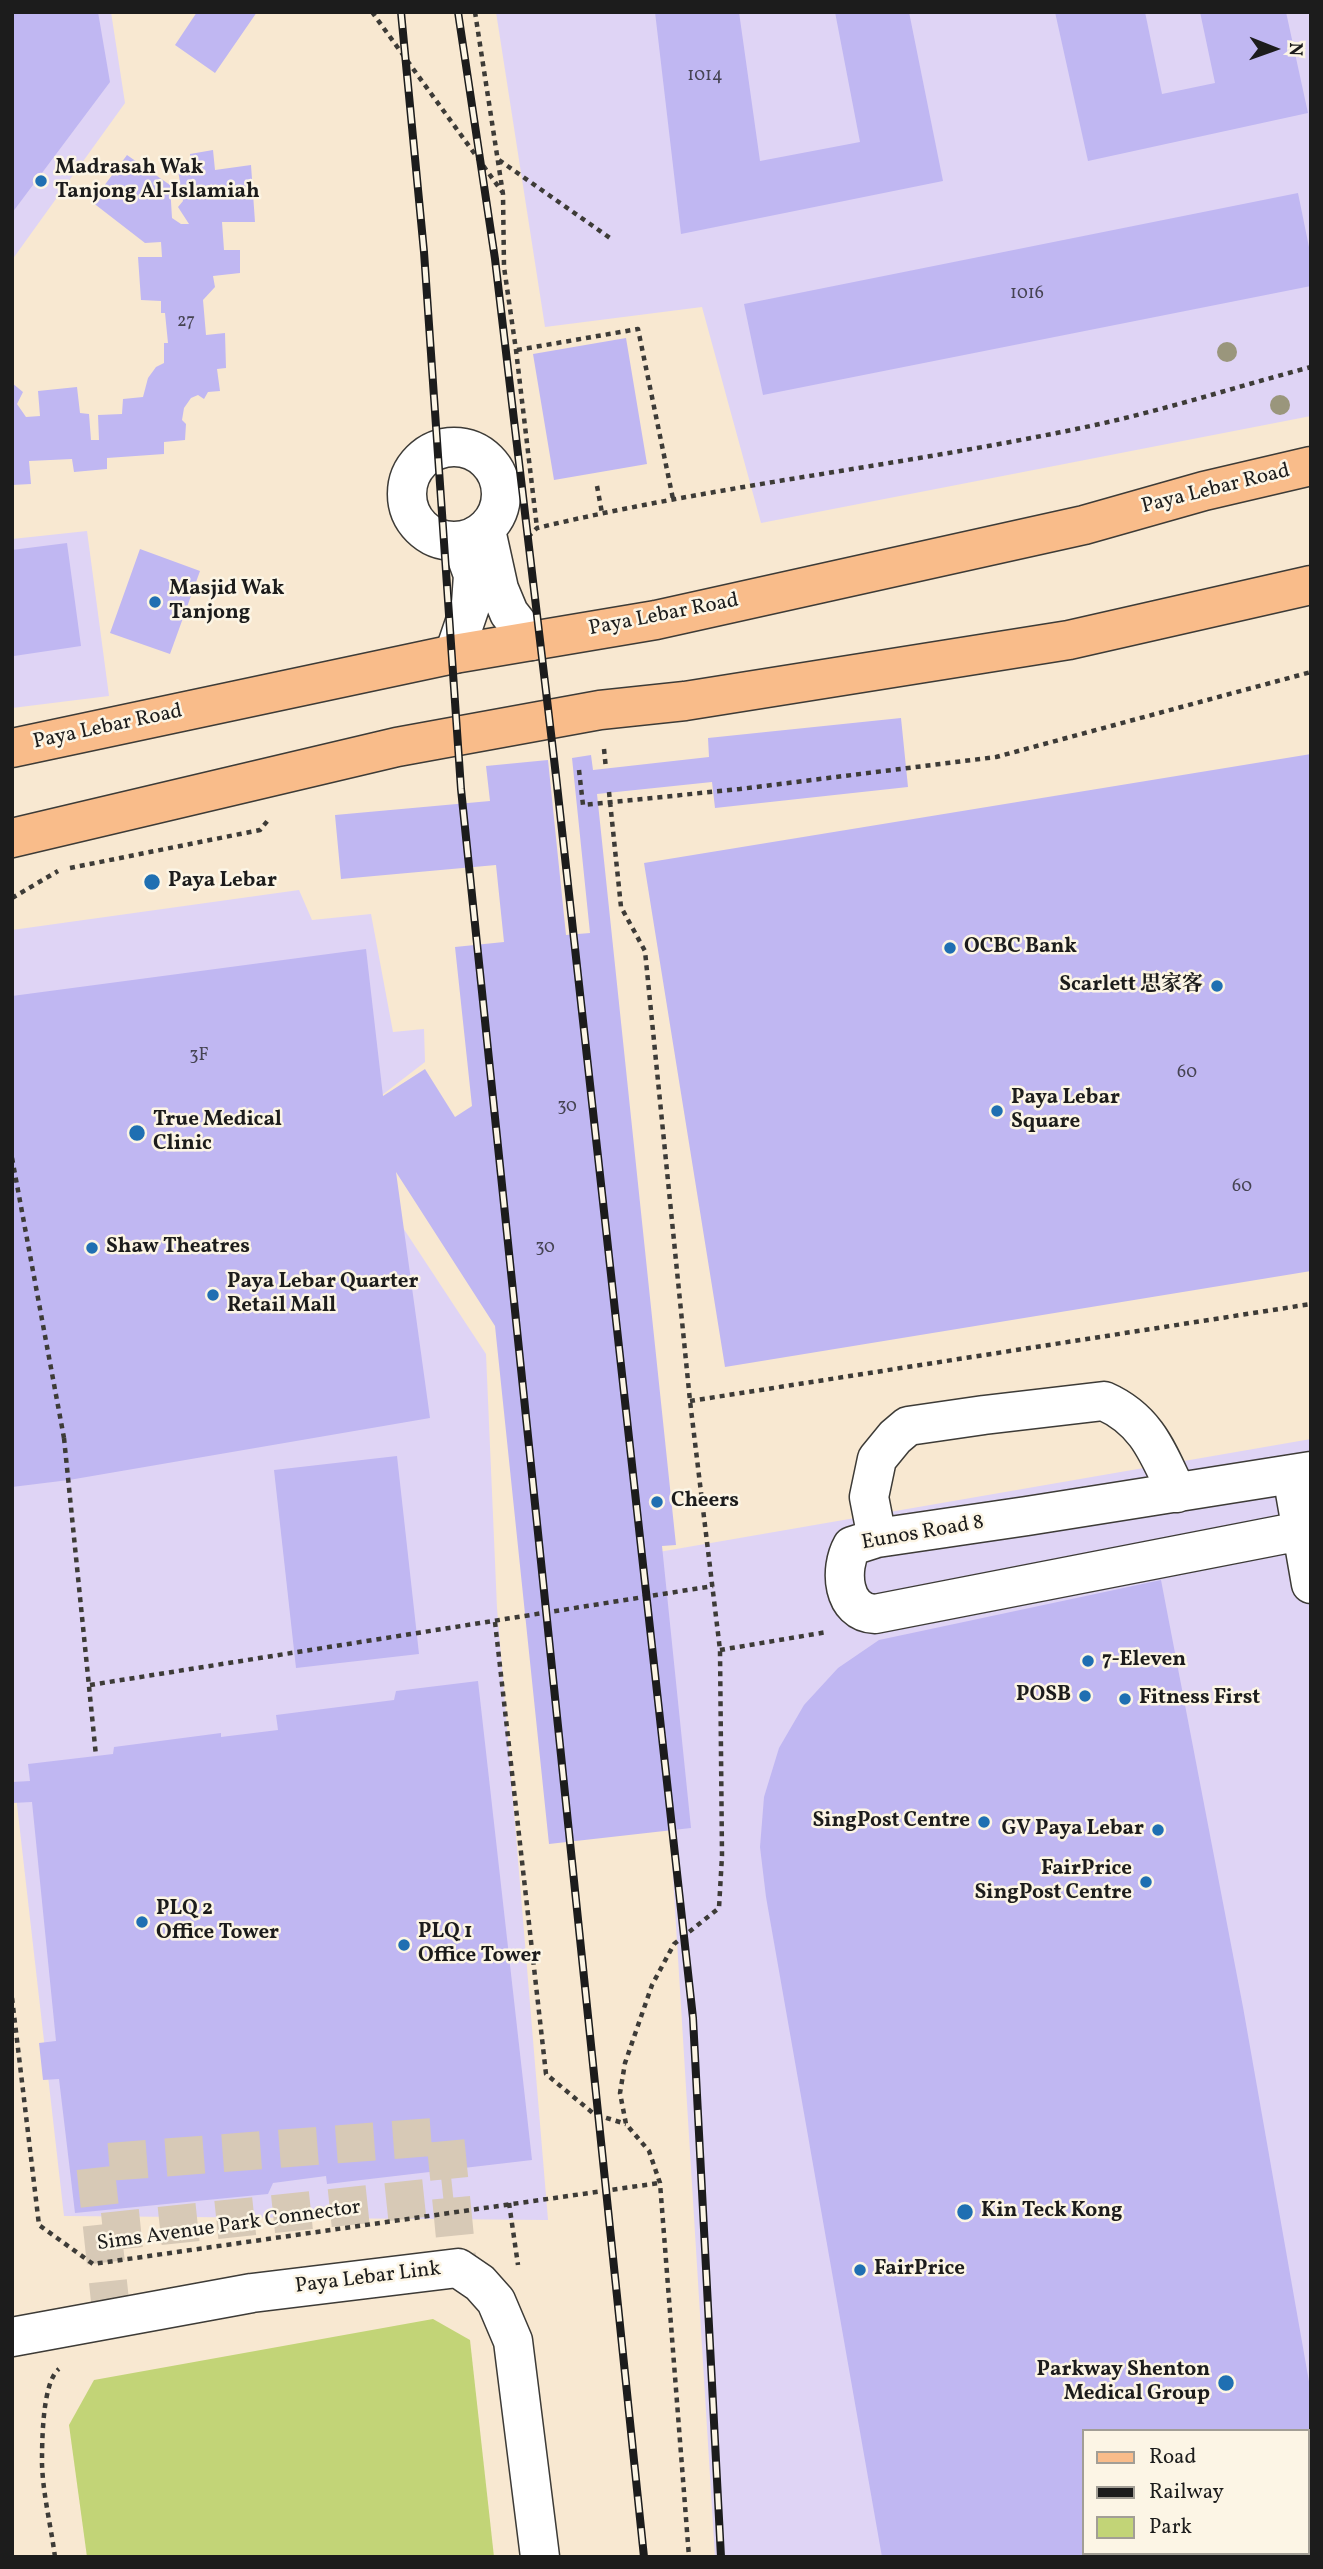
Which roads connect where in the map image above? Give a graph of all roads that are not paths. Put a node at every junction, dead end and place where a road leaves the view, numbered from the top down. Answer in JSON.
{"nodes":[{"id":1,"x":1311,"y":466,"type":"edge"},
{"id":2,"x":1311,"y":585,"type":"edge"},
{"id":3,"x":531,"y":641,"type":"junction"},
{"id":4,"x":454,"y":654,"type":"junction"},
{"id":5,"x":12,"y":748,"type":"edge"},
{"id":6,"x":30,"y":834,"type":"edge"},
{"id":7,"x":12,"y":859,"type":"edge"},
{"id":8,"x":1302,"y":1473,"type":"edge"},
{"id":9,"x":1177,"y":1493,"type":"junction"},
{"id":10,"x":1307,"y":1530,"type":"edge"},
{"id":11,"x":877,"y":1538,"type":"junction"},
{"id":12,"x":1311,"y":1584,"type":"edge"},
{"id":13,"x":12,"y":2337,"type":"edge"},
{"id":14,"x":540,"y":2557,"type":"edge"}],
"edges":[{"from":1,"to":3,"type":"main road","name":"Paya Lebar Road"},
{"from":2,"to":6,"type":"main road"},
{"from":3,"to":4,"type":"main road","name":"Paya Lebar Road"},
{"from":3,"to":4,"type":"street"},
{"from":4,"to":5,"type":"main road","name":"Paya Lebar Road"},
{"from":6,"to":7,"type":"main road"},
{"from":8,"to":9,"type":"street","name":"Eunos Road 8"},
{"from":8,"to":10,"type":"street"},
{"from":9,"to":11,"type":"street","name":"Eunos Road 8"},
{"from":9,"to":11,"type":"street"},
{"from":10,"to":11,"type":"street","name":"Eunos Road 8"},
{"from":10,"to":12,"type":"street"},
{"from":13,"to":14,"type":"street","name":"Paya Lebar Link"}]}
